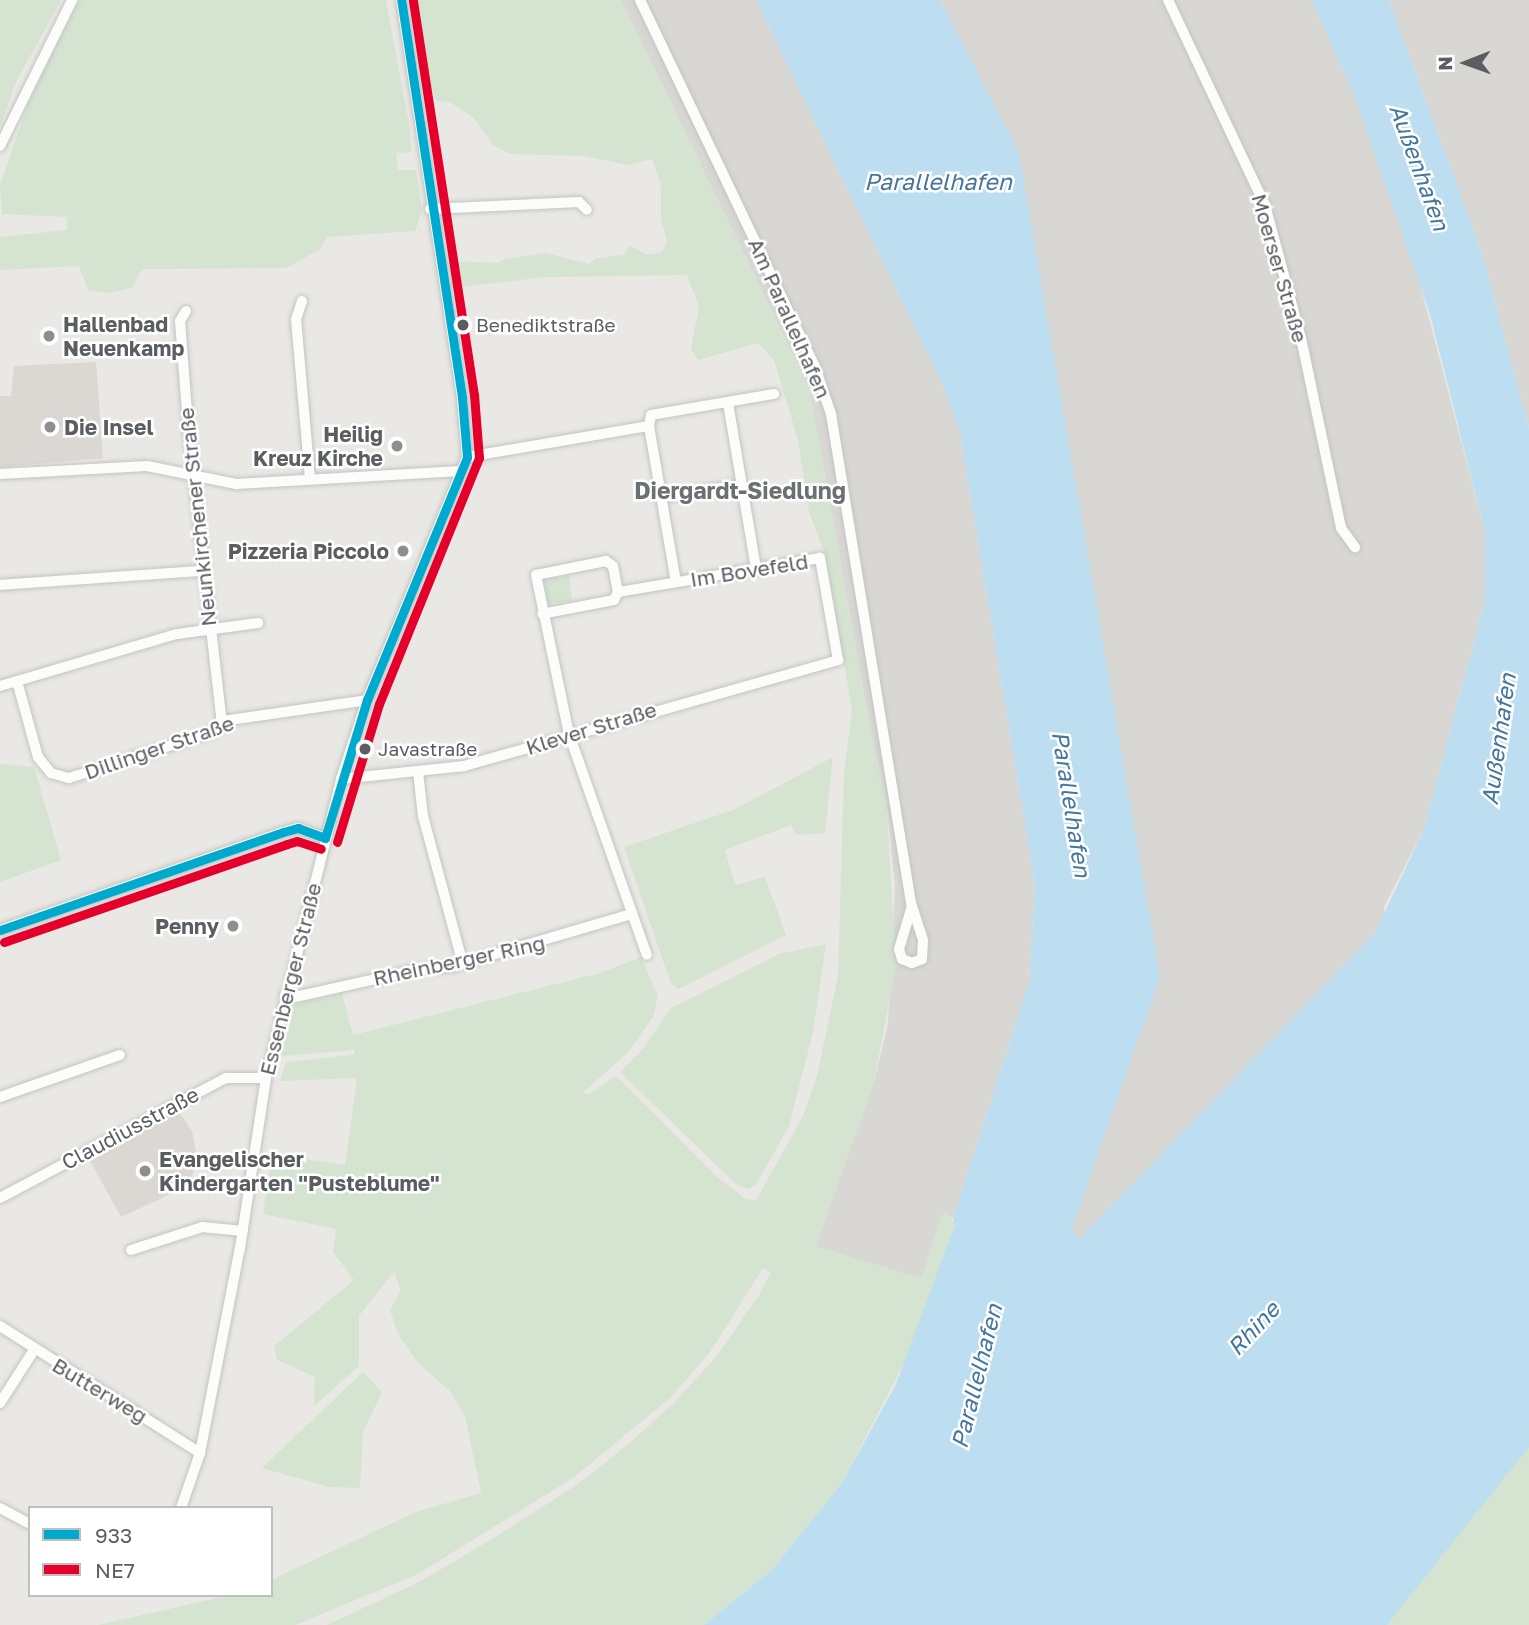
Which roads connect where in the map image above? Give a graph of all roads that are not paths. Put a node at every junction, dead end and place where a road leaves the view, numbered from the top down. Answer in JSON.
{"nodes":[{"id":1,"x":72,"y":0,"type":"edge"},
{"id":2,"x":401,"y":0,"type":"edge"},
{"id":3,"x":640,"y":0,"type":"edge"},
{"id":4,"x":1168,"y":0,"type":"edge"},
{"id":5,"x":0,"y":146,"type":"edge"},
{"id":6,"x":430,"y":209,"type":"junction"},
{"id":7,"x":587,"y":209,"type":"dead end"},
{"id":8,"x":302,"y":302,"type":"dead end"},
{"id":9,"x":186,"y":312,"type":"dead end"},
{"id":10,"x":774,"y":394,"type":"dead end"},
{"id":11,"x":728,"y":402,"type":"junction"},
{"id":12,"x":649,"y":426,"type":"junction"},
{"id":13,"x":467,"y":457,"type":"junction"},
{"id":14,"x":461,"y":471,"type":"junction"},
{"id":15,"x":0,"y":474,"type":"edge"},
{"id":16,"x":192,"y":475,"type":"junction"},
{"id":17,"x":310,"y":479,"type":"junction"},
{"id":18,"x":742,"y":485,"type":"junction"},
{"id":19,"x":662,"y":498,"type":"junction"},
{"id":20,"x":1355,"y":547,"type":"dead end"},
{"id":21,"x":756,"y":568,"type":"junction"},
{"id":22,"x":202,"y":571,"type":"junction"},
{"id":23,"x":676,"y":582,"type":"junction"},
{"id":24,"x":0,"y":585,"type":"edge"},
{"id":25,"x":618,"y":592,"type":"junction"},
{"id":26,"x":541,"y":614,"type":"junction"},
{"id":27,"x":258,"y":623,"type":"dead end"},
{"id":28,"x":208,"y":630,"type":"junction"},
{"id":29,"x":838,"y":660,"type":"joint"},
{"id":30,"x":18,"y":681,"type":"junction"},
{"id":31,"x":0,"y":686,"type":"edge"},
{"id":32,"x":367,"y":700,"type":"junction"},
{"id":33,"x":222,"y":724,"type":"junction"},
{"id":34,"x":569,"y":734,"type":"junction"},
{"id":35,"x":418,"y":772,"type":"junction"},
{"id":36,"x":341,"y":779,"type":"junction"},
{"id":37,"x":325,"y":838,"type":"junction"},
{"id":38,"x":912,"y":906,"type":"junction"},
{"id":39,"x":632,"y":914,"type":"junction"},
{"id":40,"x":0,"y":930,"type":"edge"},
{"id":41,"x":647,"y":955,"type":"dead end"},
{"id":42,"x":463,"y":964,"type":"junction"},
{"id":43,"x":285,"y":995,"type":"junction"},
{"id":44,"x":120,"y":1055,"type":"dead end"},
{"id":45,"x":266,"y":1078,"type":"junction"},
{"id":46,"x":0,"y":1097,"type":"edge"},
{"id":47,"x":0,"y":1198,"type":"edge"},
{"id":48,"x":243,"y":1231,"type":"junction"},
{"id":49,"x":131,"y":1251,"type":"dead end"},
{"id":50,"x":0,"y":1326,"type":"edge"},
{"id":51,"x":34,"y":1350,"type":"junction"},
{"id":52,"x":0,"y":1403,"type":"edge"},
{"id":53,"x":200,"y":1453,"type":"junction"},
{"id":54,"x":182,"y":1506,"type":"edge"},
{"id":55,"x":0,"y":1508,"type":"edge"},
{"id":56,"x":28,"y":1523,"type":"edge"}],
"edges":[{"from":1,"to":5,"type":"street"},
{"from":2,"to":6,"type":"street","name":"Essenberger Straße"},
{"from":3,"to":38,"type":"street","name":"Am Parallelhafen"},
{"from":4,"to":20,"type":"street","name":"Moerser Straße"},
{"from":6,"to":7,"type":"street"},
{"from":6,"to":13,"type":"street","name":"Essenberger Straße"},
{"from":8,"to":17,"type":"street"},
{"from":9,"to":16,"type":"street","name":"Neunkirchener Straße"},
{"from":10,"to":11,"type":"street"},
{"from":11,"to":12,"type":"street"},
{"from":11,"to":18,"type":"street"},
{"from":12,"to":13,"type":"street"},
{"from":12,"to":19,"type":"street"},
{"from":13,"to":14,"type":"street","name":"Essenberger Straße"},
{"from":14,"to":17,"type":"street"},
{"from":14,"to":32,"type":"street","name":"Essenberger Straße"},
{"from":15,"to":16,"type":"street"},
{"from":16,"to":17,"type":"street"},
{"from":16,"to":22,"type":"street","name":"Neunkirchener Straße"},
{"from":18,"to":19,"type":"street"},
{"from":18,"to":21,"type":"street"},
{"from":19,"to":23,"type":"street"},
{"from":21,"to":23,"type":"street","name":"Im Bovefeld"},
{"from":21,"to":29,"type":"street","name":"Im Bovefeld"},
{"from":22,"to":24,"type":"street"},
{"from":22,"to":28,"type":"street","name":"Neunkirchener Straße"},
{"from":23,"to":25,"type":"street","name":"Im Bovefeld"},
{"from":25,"to":26,"type":"street","name":"Im Bovefeld"},
{"from":25,"to":26,"type":"street"},
{"from":26,"to":34,"type":"street"},
{"from":27,"to":28,"type":"street"},
{"from":28,"to":30,"type":"street"},
{"from":28,"to":33,"type":"street","name":"Neunkirchener Straße"},
{"from":29,"to":34,"type":"street","name":"Klever Straße"},
{"from":30,"to":31,"type":"street"},
{"from":30,"to":33,"type":"street","name":"Dillinger Straße"},
{"from":32,"to":33,"type":"street","name":"Dillinger Straße"},
{"from":32,"to":36,"type":"street","name":"Essenberger Straße"},
{"from":34,"to":35,"type":"street","name":"Klever Straße"},
{"from":34,"to":39,"type":"street"},
{"from":35,"to":36,"type":"street","name":"Klever Straße"},
{"from":35,"to":42,"type":"street"},
{"from":36,"to":37,"type":"street","name":"Essenberger Straße"},
{"from":37,"to":40,"type":"street"},
{"from":37,"to":43,"type":"street","name":"Essenberger Straße"},
{"from":38,"to":38,"type":"street","name":"Am Parallelhafen"},
{"from":39,"to":41,"type":"street"},
{"from":39,"to":42,"type":"street","name":"Rheinberger Ring"},
{"from":42,"to":43,"type":"street","name":"Rheinberger Ring"},
{"from":43,"to":45,"type":"street","name":"Essenberger Straße"},
{"from":44,"to":46,"type":"street"},
{"from":45,"to":47,"type":"street","name":"Claudiusstraße"},
{"from":45,"to":48,"type":"street","name":"Essenberger Straße"},
{"from":48,"to":49,"type":"street"},
{"from":48,"to":53,"type":"street","name":"Essenberger Straße"},
{"from":50,"to":51,"type":"street","name":"Butterweg"},
{"from":51,"to":52,"type":"street"},
{"from":51,"to":53,"type":"street","name":"Butterweg"},
{"from":53,"to":54,"type":"street","name":"Essenberger Straße"},
{"from":55,"to":56,"type":"street"}]}
